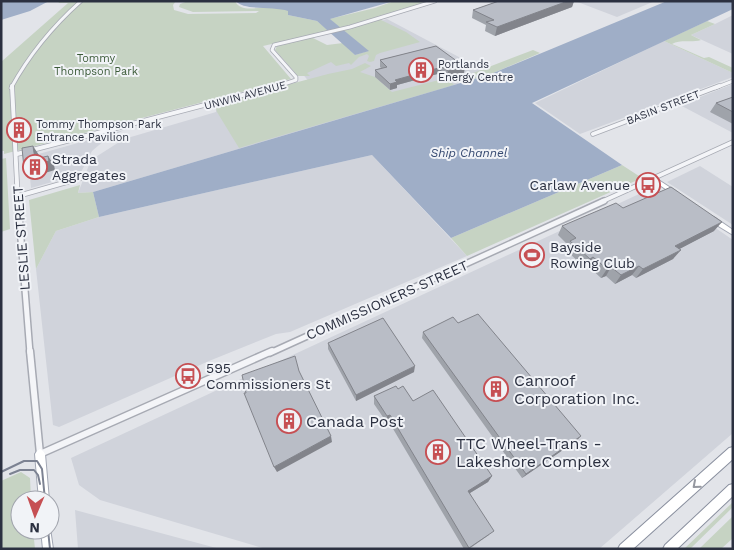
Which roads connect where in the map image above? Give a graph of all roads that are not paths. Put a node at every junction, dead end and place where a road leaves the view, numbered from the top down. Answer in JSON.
{"nodes":[{"id":1,"x":81,"y":1,"type":"edge"},
{"id":2,"x":435,"y":1,"type":"edge"},
{"id":3,"x":733,"y":81,"type":"edge"},
{"id":4,"x":593,"y":134,"type":"dead end"},
{"id":5,"x":733,"y":142,"type":"edge"},
{"id":6,"x":16,"y":154,"type":"junction"},
{"id":7,"x":81,"y":178,"type":"dead end"},
{"id":8,"x":654,"y":179,"type":"junction"},
{"id":9,"x":18,"y":196,"type":"junction"},
{"id":10,"x":682,"y":198,"type":"edge"},
{"id":11,"x":703,"y":212,"type":"edge"},
{"id":12,"x":733,"y":233,"type":"edge"},
{"id":13,"x":733,"y":452,"type":"edge"},
{"id":14,"x":40,"y":454,"type":"junction"},
{"id":15,"x":733,"y":488,"type":"edge"},
{"id":16,"x":43,"y":490,"type":"edge"},
{"id":17,"x":624,"y":549,"type":"edge"},
{"id":18,"x":669,"y":549,"type":"edge"}],
"edges":[{"from":1,"to":6,"type":"street","name":"LESLIE STREET"},
{"from":2,"to":6,"type":"street","name":"UNWIN AVENUE"},
{"from":3,"to":4,"type":"street","name":"BASIN STREET"},
{"from":5,"to":8,"type":"street","name":"COMMISSIONERS STREET"},
{"from":6,"to":9,"type":"street","name":"LESLIE STREET"},
{"from":7,"to":9,"type":"street"},
{"from":8,"to":10,"type":"main road"},
{"from":8,"to":14,"type":"street","name":"COMMISSIONERS STREET"},
{"from":9,"to":14,"type":"street","name":"LESLIE STREET"},
{"from":11,"to":12,"type":"main road"},
{"from":13,"to":17,"type":"highway","one_way":true},
{"from":14,"to":16,"type":"main road","name":"LESLIE STREET"},
{"from":15,"to":18,"type":"highway"}]}
